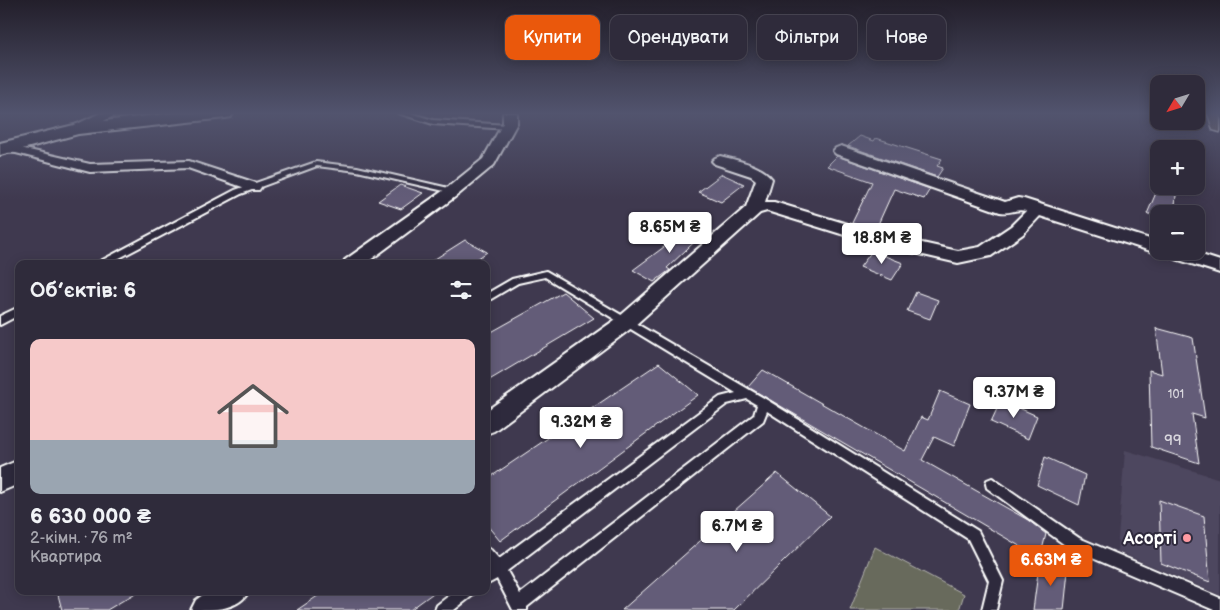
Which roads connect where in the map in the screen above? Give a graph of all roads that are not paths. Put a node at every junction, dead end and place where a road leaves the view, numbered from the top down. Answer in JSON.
{"nodes":[{"id":1,"x":29,"y":141,"type":"edge"},
{"id":2,"x":499,"y":141,"type":"edge"},
{"id":3,"x":0,"y":149,"type":"edge"},
{"id":4,"x":841,"y":151,"type":"dead end"},
{"id":5,"x":720,"y":162,"type":"dead end"},
{"id":6,"x":255,"y":186,"type":"junction"},
{"id":7,"x":453,"y":191,"type":"junction"},
{"id":8,"x":754,"y":209,"type":"junction"},
{"id":9,"x":1037,"y":209,"type":"junction"},
{"id":10,"x":1150,"y":245,"type":"edge"},
{"id":11,"x":108,"y":260,"type":"edge"},
{"id":12,"x":358,"y":260,"type":"edge"},
{"id":13,"x":1198,"y":260,"type":"edge"},
{"id":14,"x":1220,"y":267,"type":"edge"},
{"id":15,"x":490,"y":297,"type":"edge"},
{"id":16,"x":15,"y":312,"type":"edge"},
{"id":17,"x":0,"y":321,"type":"edge"},
{"id":18,"x":626,"y":322,"type":"junction"},
{"id":19,"x":748,"y":394,"type":"junction"},
{"id":20,"x":763,"y":402,"type":"junction"},
{"id":21,"x":490,"y":421,"type":"edge"},
{"id":22,"x":15,"y":472,"type":"edge"},
{"id":23,"x":0,"y":481,"type":"edge"},
{"id":24,"x":992,"y":484,"type":"dead end"},
{"id":25,"x":490,"y":559,"type":"edge"},
{"id":26,"x":499,"y":569,"type":"junction"},
{"id":27,"x":490,"y":575,"type":"edge"},
{"id":28,"x":229,"y":595,"type":"edge"},
{"id":29,"x":462,"y":595,"type":"edge"},
{"id":30,"x":1220,"y":605,"type":"edge"},
{"id":31,"x":519,"y":607,"type":"edge"},
{"id":32,"x":206,"y":610,"type":"edge"},
{"id":33,"x":442,"y":610,"type":"edge"},
{"id":34,"x":989,"y":610,"type":"edge"}],
"edges":[{"from":1,"to":3,"type":"street"},
{"from":2,"to":7,"type":"street"},
{"from":3,"to":6,"type":"street"},
{"from":4,"to":9,"type":"street"},
{"from":5,"to":8,"type":"street"},
{"from":6,"to":7,"type":"lane"},
{"from":6,"to":11,"type":"lane"},
{"from":7,"to":12,"type":"street"},
{"from":8,"to":9,"type":"street"},
{"from":8,"to":18,"type":"street"},
{"from":9,"to":10,"type":"street"},
{"from":13,"to":14,"type":"street"},
{"from":15,"to":18,"type":"lane"},
{"from":16,"to":17,"type":"lane"},
{"from":18,"to":19,"type":"lane"},
{"from":18,"to":21,"type":"street"},
{"from":19,"to":20,"type":"lane"},
{"from":19,"to":26,"type":"lane"},
{"from":20,"to":31,"type":"lane"},
{"from":20,"to":34,"type":"lane"},
{"from":22,"to":23,"type":"street"},
{"from":24,"to":30,"type":"lane"},
{"from":25,"to":26,"type":"lane"},
{"from":26,"to":27,"type":"lane"},
{"from":26,"to":31,"type":"lane"},
{"from":28,"to":32,"type":"street"},
{"from":29,"to":33,"type":"lane"}]}
